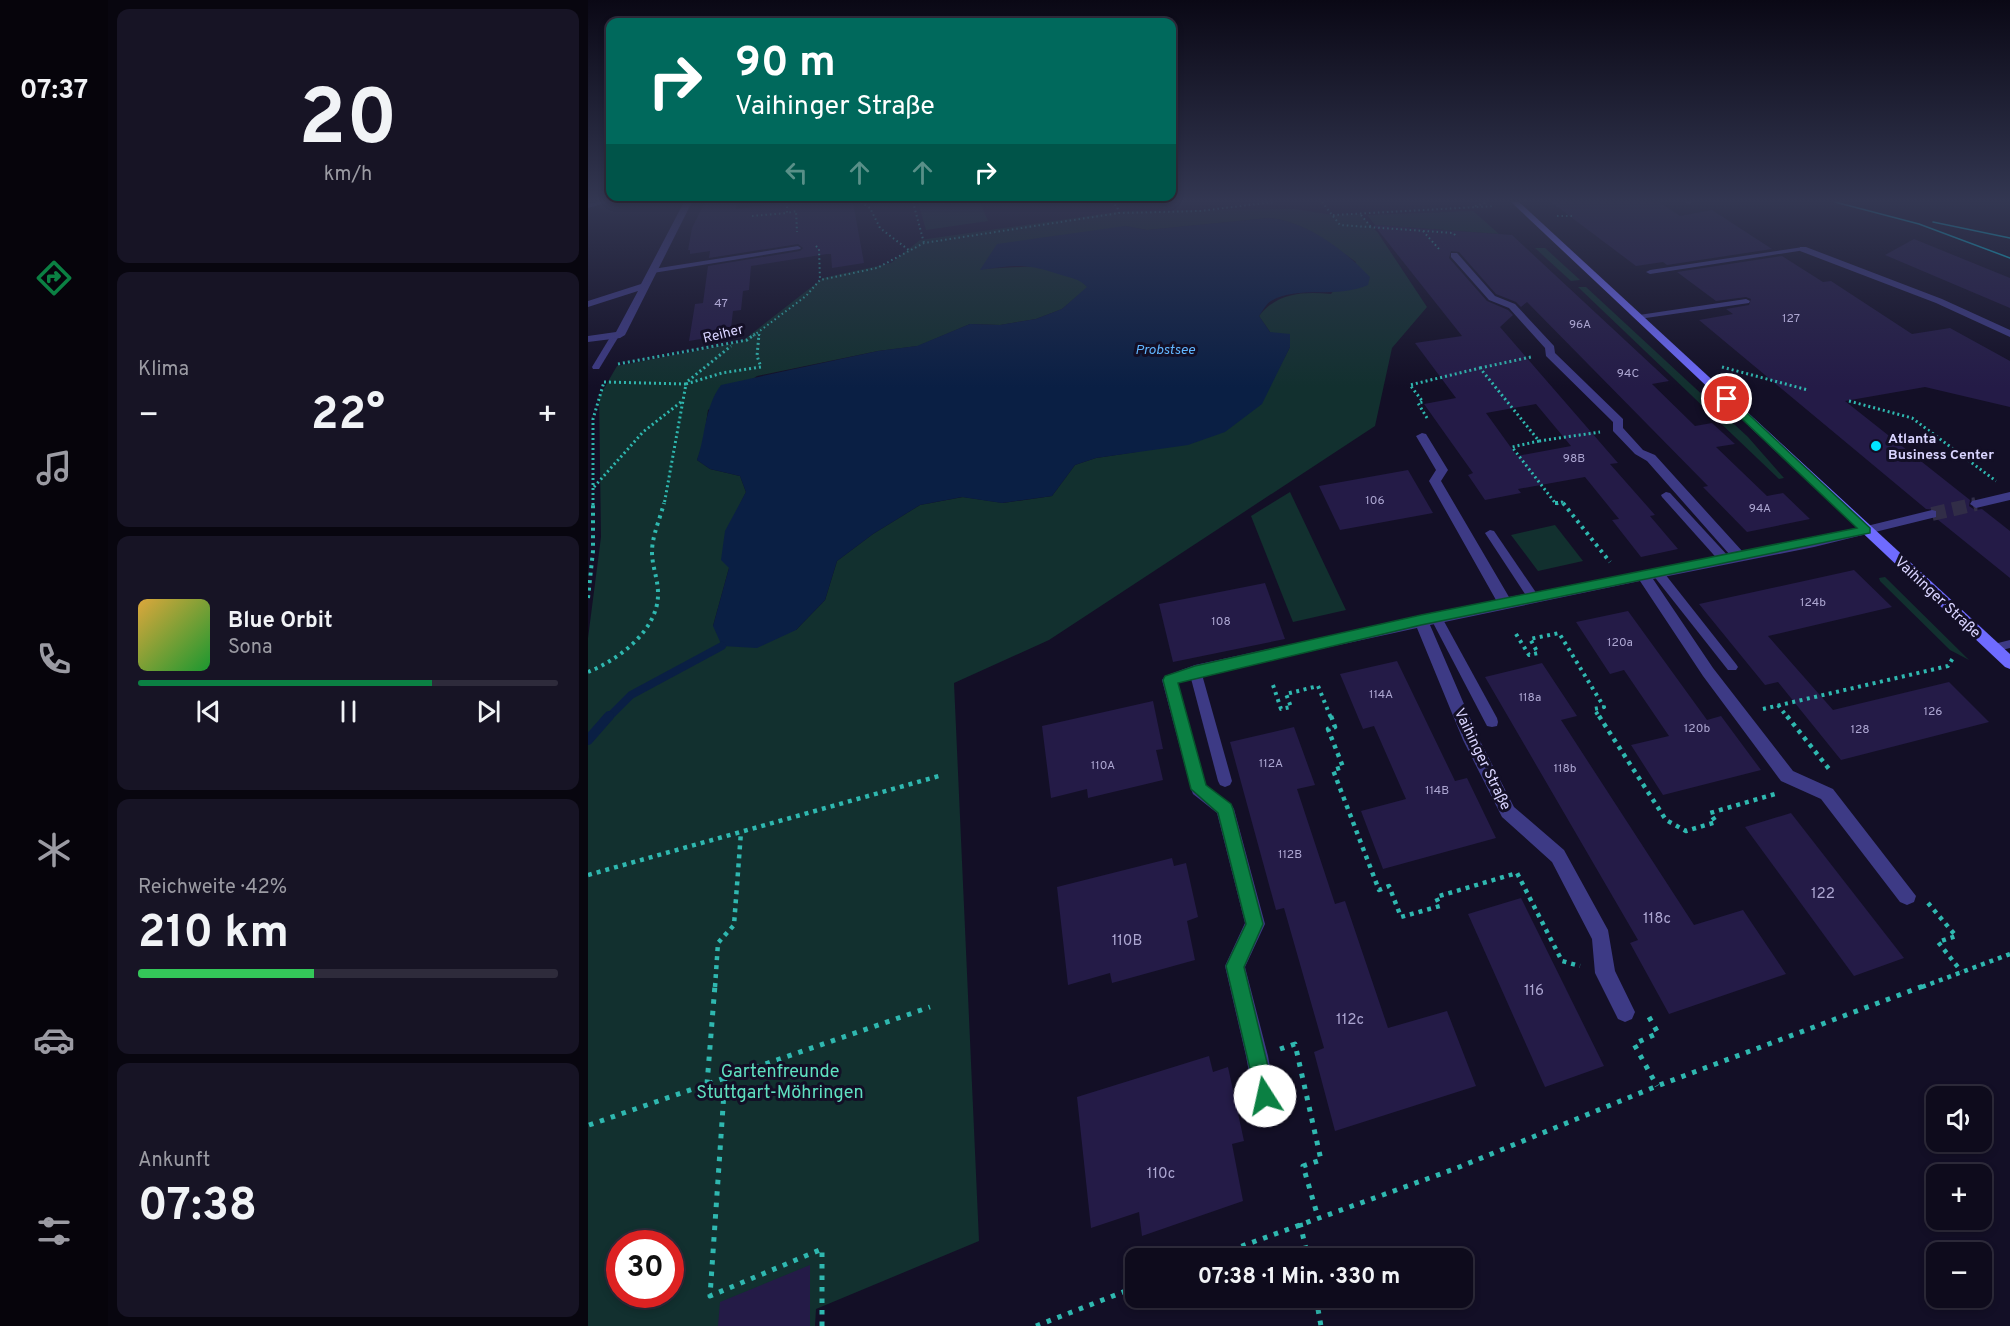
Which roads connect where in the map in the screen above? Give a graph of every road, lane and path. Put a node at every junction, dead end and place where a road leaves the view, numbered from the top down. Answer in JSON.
{"nodes":[{"id":1,"x":657,"y":264,"type":"edge"},
{"id":2,"x":698,"y":264,"type":"edge"},
{"id":3,"x":819,"y":264,"type":"edge"},
{"id":4,"x":885,"y":264,"type":"edge"},
{"id":5,"x":1462,"y":264,"type":"edge"},
{"id":6,"x":1582,"y":264,"type":"edge"},
{"id":7,"x":1704,"y":264,"type":"edge"},
{"id":8,"x":1842,"y":264,"type":"edge"},
{"id":9,"x":653,"y":271,"type":"junction"},
{"id":10,"x":1650,"y":272,"type":"dead end"},
{"id":11,"x":820,"y":280,"type":"junction"},
{"id":12,"x":645,"y":286,"type":"junction"},
{"id":13,"x":1746,"y":301,"type":"dead end"},
{"id":14,"x":588,"y":304,"type":"edge"},
{"id":15,"x":1639,"y":317,"type":"junction"},
{"id":16,"x":759,"y":333,"type":"junction"},
{"id":17,"x":2010,"y":334,"type":"edge"},
{"id":18,"x":615,"y":336,"type":"junction"},
{"id":19,"x":588,"y":339,"type":"edge"},
{"id":20,"x":734,"y":344,"type":"junction"},
{"id":21,"x":1533,"y":357,"type":"dead end"},
{"id":22,"x":615,"y":365,"type":"dead end"},
{"id":23,"x":1717,"y":365,"type":"dead end"},
{"id":24,"x":597,"y":367,"type":"dead end"},
{"id":25,"x":1480,"y":368,"type":"junction"},
{"id":26,"x":609,"y":374,"type":"dead end"},
{"id":27,"x":604,"y":382,"type":"junction"},
{"id":28,"x":686,"y":384,"type":"junction"},
{"id":29,"x":1808,"y":390,"type":"dead end"},
{"id":30,"x":1849,"y":401,"type":"dead end"},
{"id":31,"x":681,"y":402,"type":"junction"},
{"id":32,"x":1617,"y":429,"type":"junction"},
{"id":33,"x":1422,"y":436,"type":"joint"},
{"id":34,"x":1539,"y":441,"type":"junction"},
{"id":35,"x":2001,"y":485,"type":"dead end"},
{"id":36,"x":594,"y":487,"type":"junction"},
{"id":37,"x":1666,"y":495,"type":"dead end"},
{"id":38,"x":2010,"y":496,"type":"edge"},
{"id":39,"x":1976,"y":504,"type":"tunnel mouth"},
{"id":40,"x":593,"y":505,"type":"junction"},
{"id":41,"x":588,"y":506,"type":"edge"},
{"id":42,"x":1932,"y":514,"type":"tunnel mouth"},
{"id":43,"x":1866,"y":530,"type":"junction"},
{"id":44,"x":1490,"y":533,"type":"dead end"},
{"id":45,"x":1740,"y":557,"type":"junction"},
{"id":46,"x":1725,"y":560,"type":"junction"},
{"id":47,"x":1650,"y":574,"type":"junction"},
{"id":48,"x":1624,"y":579,"type":"junction"},
{"id":49,"x":1533,"y":597,"type":"junction"},
{"id":50,"x":588,"y":598,"type":"edge"},
{"id":51,"x":1505,"y":603,"type":"junction"},
{"id":52,"x":1429,"y":619,"type":"junction"},
{"id":53,"x":1516,"y":634,"type":"dead end"},
{"id":54,"x":2010,"y":644,"type":"edge"},
{"id":55,"x":1994,"y":648,"type":"junction"},
{"id":56,"x":1953,"y":657,"type":"dead end"},
{"id":57,"x":2010,"y":663,"type":"edge"},
{"id":58,"x":1732,"y":667,"type":"dead end"},
{"id":59,"x":1195,"y":671,"type":"junction"},
{"id":60,"x":588,"y":672,"type":"edge"},
{"id":61,"x":1273,"y":685,"type":"dead end"},
{"id":62,"x":1740,"y":714,"type":"junction"},
{"id":63,"x":1492,"y":722,"type":"dead end"},
{"id":64,"x":939,"y":776,"type":"dead end"},
{"id":65,"x":1787,"y":776,"type":"junction"},
{"id":66,"x":1225,"y":781,"type":"dead end"},
{"id":67,"x":741,"y":832,"type":"junction"},
{"id":68,"x":588,"y":875,"type":"edge"},
{"id":69,"x":1907,"y":896,"type":"dead end"},
{"id":70,"x":2010,"y":954,"type":"edge"},
{"id":71,"x":1605,"y":972,"type":"junction"},
{"id":72,"x":930,"y":1007,"type":"dead end"},
{"id":73,"x":1625,"y":1012,"type":"dead end"},
{"id":74,"x":1257,"y":1056,"type":"junction"},
{"id":75,"x":725,"y":1078,"type":"junction"},
{"id":76,"x":707,"y":1084,"type":"junction"},
{"id":77,"x":1268,"y":1116,"type":"dead end"},
{"id":78,"x":589,"y":1125,"type":"edge"},
{"id":79,"x":1318,"y":1217,"type":"junction"},
{"id":80,"x":1300,"y":1223,"type":"junction"},
{"id":81,"x":1235,"y":1248,"type":"edge"},
{"id":82,"x":1306,"y":1248,"type":"edge"},
{"id":83,"x":1125,"y":1291,"type":"edge"},
{"id":84,"x":1318,"y":1308,"type":"edge"},
{"id":85,"x":822,"y":1326,"type":"edge"},
{"id":86,"x":1036,"y":1326,"type":"edge"},
{"id":87,"x":1321,"y":1326,"type":"edge"}],
"edges":[{"from":1,"to":9,"type":"street"},
{"from":2,"to":9,"type":"lane"},
{"from":3,"to":11,"type":"path"},
{"from":4,"to":11,"type":"path"},
{"from":5,"to":32,"type":"street"},
{"from":6,"to":15,"type":"main road","name":"Vaihinger Straße"},
{"from":7,"to":10,"type":"lane"},
{"from":8,"to":17,"type":"street"},
{"from":9,"to":12,"type":"street"},
{"from":11,"to":16,"type":"path","name":"Reiher"},
{"from":12,"to":14,"type":"street"},
{"from":12,"to":18,"type":"street"},
{"from":13,"to":15,"type":"lane"},
{"from":15,"to":43,"type":"main road","name":"Vaihinger Straße"},
{"from":16,"to":20,"type":"path","name":"Reiher"},
{"from":16,"to":28,"type":"path"},
{"from":18,"to":19,"type":"street"},
{"from":18,"to":24,"type":"lane"},
{"from":20,"to":22,"type":"path","name":"Reiher"},
{"from":20,"to":28,"type":"path"},
{"from":21,"to":25,"type":"path"},
{"from":23,"to":29,"type":"path"},
{"from":25,"to":33,"type":"path"},
{"from":25,"to":34,"type":"path"},
{"from":26,"to":27,"type":"path"},
{"from":27,"to":28,"type":"path"},
{"from":27,"to":36,"type":"path"},
{"from":28,"to":31,"type":"path"},
{"from":30,"to":35,"type":"path"},
{"from":31,"to":36,"type":"path"},
{"from":31,"to":60,"type":"path"},
{"from":32,"to":34,"type":"path"},
{"from":32,"to":45,"type":"street"},
{"from":33,"to":51,"type":"street"},
{"from":34,"to":48,"type":"path"},
{"from":36,"to":40,"type":"path"},
{"from":37,"to":46,"type":"lane"},
{"from":38,"to":39,"type":"street"},
{"from":40,"to":41,"type":"path"},
{"from":40,"to":50,"type":"path"},
{"from":42,"to":43,"type":"street"},
{"from":43,"to":45,"type":"street"},
{"from":43,"to":55,"type":"main road","name":"Vaihinger Straße"},
{"from":44,"to":49,"type":"lane"},
{"from":45,"to":46,"type":"street"},
{"from":46,"to":47,"type":"street"},
{"from":47,"to":48,"type":"street"},
{"from":47,"to":58,"type":"lane"},
{"from":47,"to":62,"type":"street"},
{"from":48,"to":49,"type":"street"},
{"from":49,"to":51,"type":"street"},
{"from":51,"to":52,"type":"street"},
{"from":52,"to":59,"type":"street"},
{"from":52,"to":63,"type":"lane"},
{"from":52,"to":71,"type":"street","name":"Vaihinger Straße"},
{"from":53,"to":65,"type":"path"},
{"from":54,"to":55,"type":"lane"},
{"from":55,"to":57,"type":"main road","name":"Vaihinger Straße"},
{"from":56,"to":62,"type":"path"},
{"from":59,"to":66,"type":"lane"},
{"from":59,"to":74,"type":"street"},
{"from":61,"to":71,"type":"path"},
{"from":62,"to":65,"type":"street"},
{"from":64,"to":67,"type":"path"},
{"from":65,"to":69,"type":"street"},
{"from":67,"to":68,"type":"path"},
{"from":67,"to":76,"type":"path"},
{"from":70,"to":79,"type":"path"},
{"from":71,"to":73,"type":"street","name":"Vaihinger Straße"},
{"from":72,"to":75,"type":"path"},
{"from":74,"to":77,"type":"street"},
{"from":74,"to":79,"type":"path"},
{"from":75,"to":76,"type":"path"},
{"from":75,"to":85,"type":"path"},
{"from":76,"to":78,"type":"path"},
{"from":79,"to":80,"type":"path"},
{"from":80,"to":81,"type":"path"},
{"from":80,"to":82,"type":"path"},
{"from":83,"to":86,"type":"path"},
{"from":84,"to":87,"type":"path"}]}
